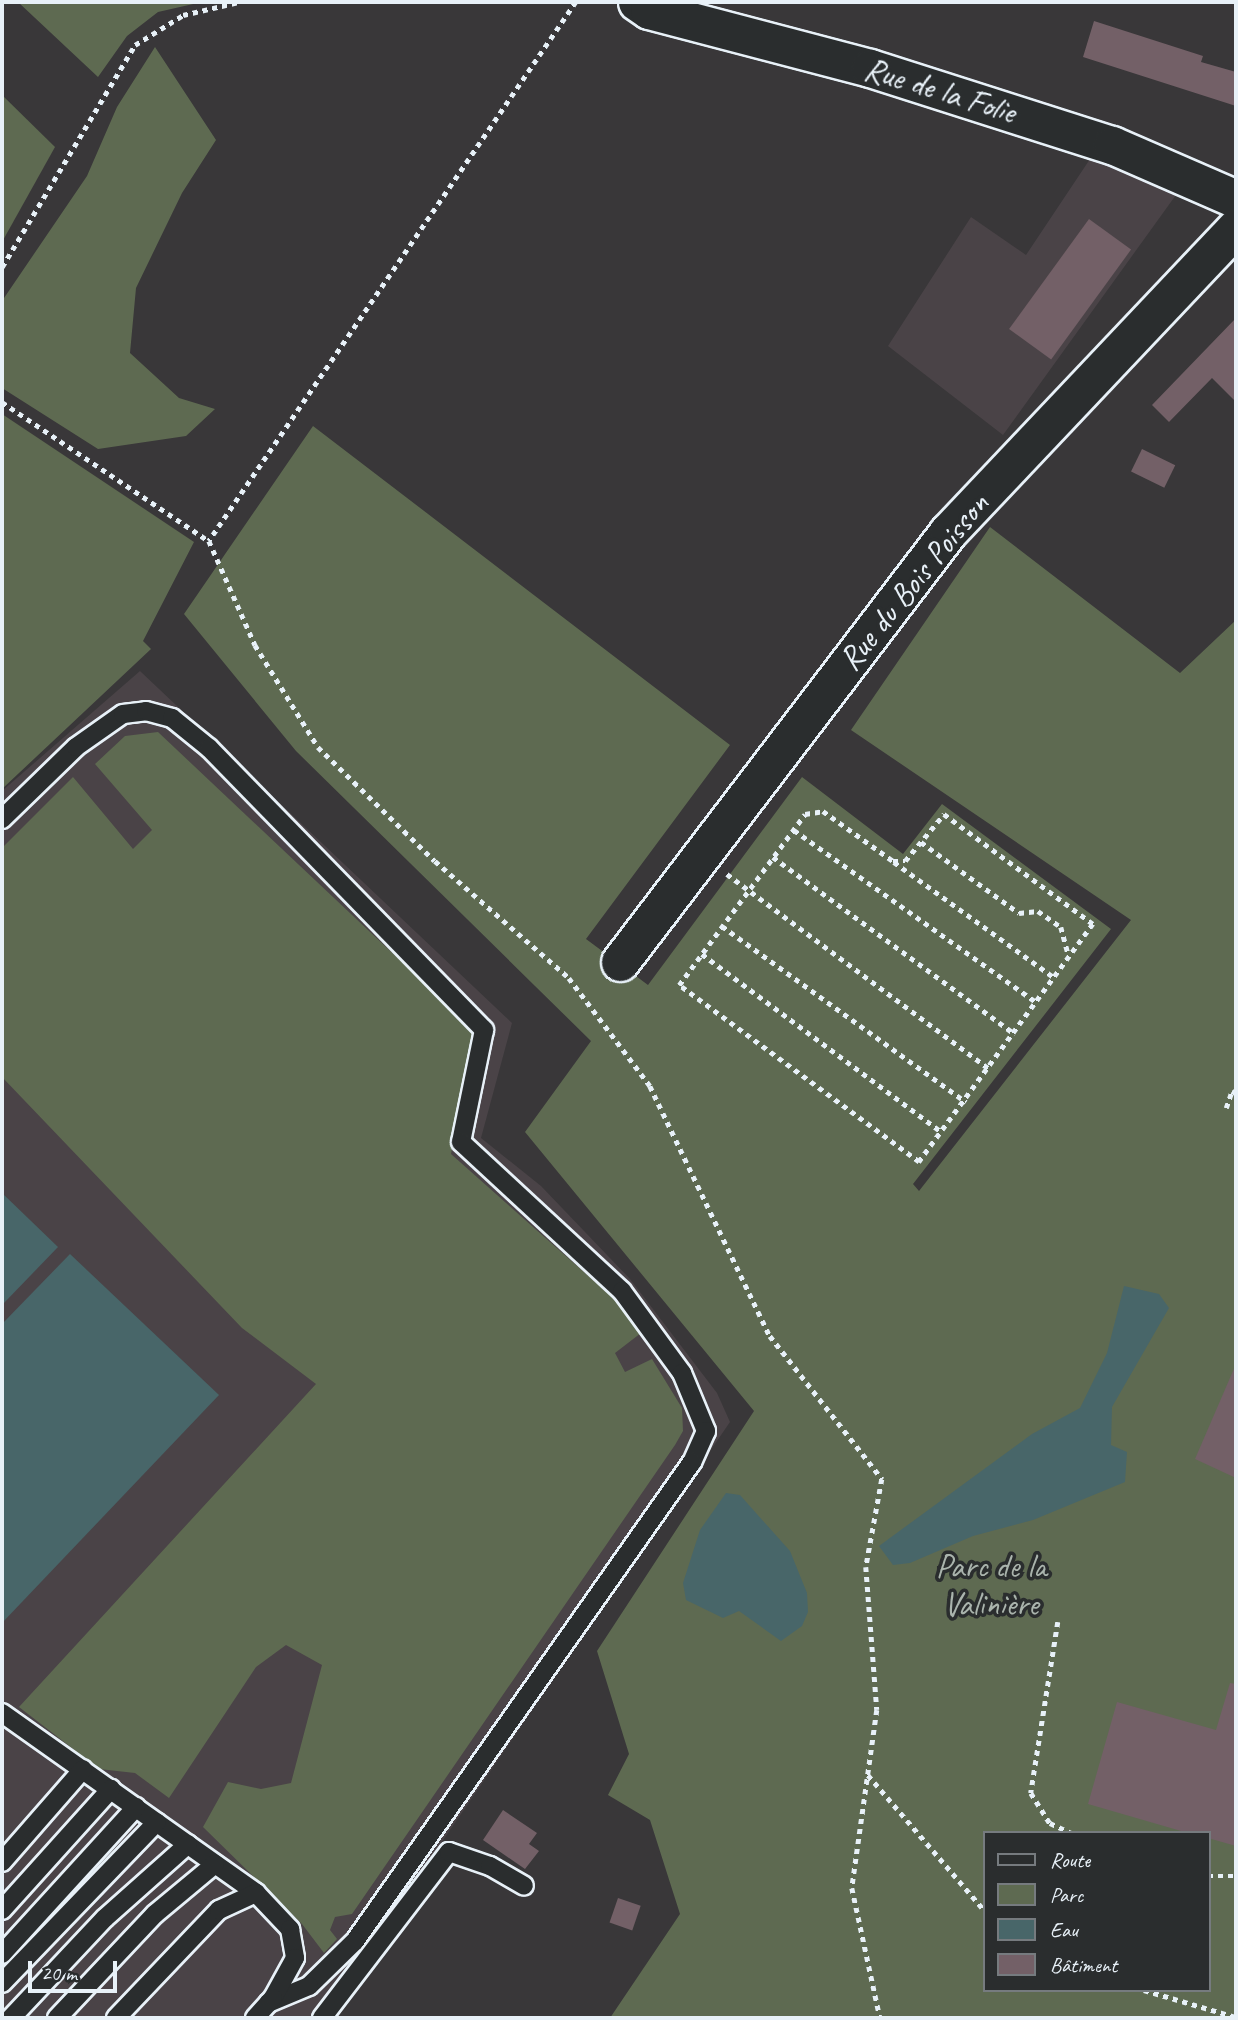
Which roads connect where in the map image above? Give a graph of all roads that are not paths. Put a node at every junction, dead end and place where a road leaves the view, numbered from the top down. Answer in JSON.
{"nodes":[{"id":1,"x":637,"y":2,"type":"edge"},
{"id":2,"x":1236,"y":199,"type":"edge"},
{"id":3,"x":1236,"y":227,"type":"edge"},
{"id":4,"x":2,"y":819,"type":"edge"},
{"id":5,"x":620,"y":962,"type":"dead end"},
{"id":6,"x":2,"y":1713,"type":"edge"},
{"id":7,"x":83,"y":1769,"type":"junction"},
{"id":8,"x":111,"y":1789,"type":"junction"},
{"id":9,"x":136,"y":1807,"type":"junction"},
{"id":10,"x":157,"y":1822,"type":"junction"},
{"id":11,"x":188,"y":1844,"type":"junction"},
{"id":12,"x":2,"y":1862,"type":"edge"},
{"id":13,"x":215,"y":1864,"type":"junction"},
{"id":14,"x":524,"y":1886,"type":"dead end"},
{"id":15,"x":256,"y":1893,"type":"junction"},
{"id":16,"x":2,"y":1910,"type":"edge"},
{"id":17,"x":2,"y":1954,"type":"edge"},
{"id":18,"x":2,"y":1983,"type":"edge"},
{"id":19,"x":268,"y":2003,"type":"junction"},
{"id":20,"x":11,"y":2018,"type":"edge"},
{"id":21,"x":57,"y":2018,"type":"edge"},
{"id":22,"x":116,"y":2018,"type":"edge"},
{"id":23,"x":255,"y":2018,"type":"edge"},
{"id":24,"x":325,"y":2018,"type":"edge"}],
"edges":[{"from":1,"to":2,"type":"street","name":"Rue de la Folie"},
{"from":3,"to":5,"type":"street","name":"Rue du Bois Poisson"},
{"from":4,"to":19,"type":"lane"},
{"from":6,"to":7,"type":"lane"},
{"from":7,"to":8,"type":"lane"},
{"from":7,"to":12,"type":"lane"},
{"from":8,"to":9,"type":"lane"},
{"from":8,"to":16,"type":"lane"},
{"from":9,"to":10,"type":"lane"},
{"from":9,"to":17,"type":"lane"},
{"from":10,"to":11,"type":"lane"},
{"from":10,"to":18,"type":"lane"},
{"from":11,"to":13,"type":"lane"},
{"from":11,"to":20,"type":"lane"},
{"from":13,"to":15,"type":"lane"},
{"from":13,"to":21,"type":"lane"},
{"from":14,"to":24,"type":"lane"},
{"from":15,"to":19,"type":"lane"},
{"from":15,"to":22,"type":"lane"},
{"from":19,"to":23,"type":"lane"}]}
